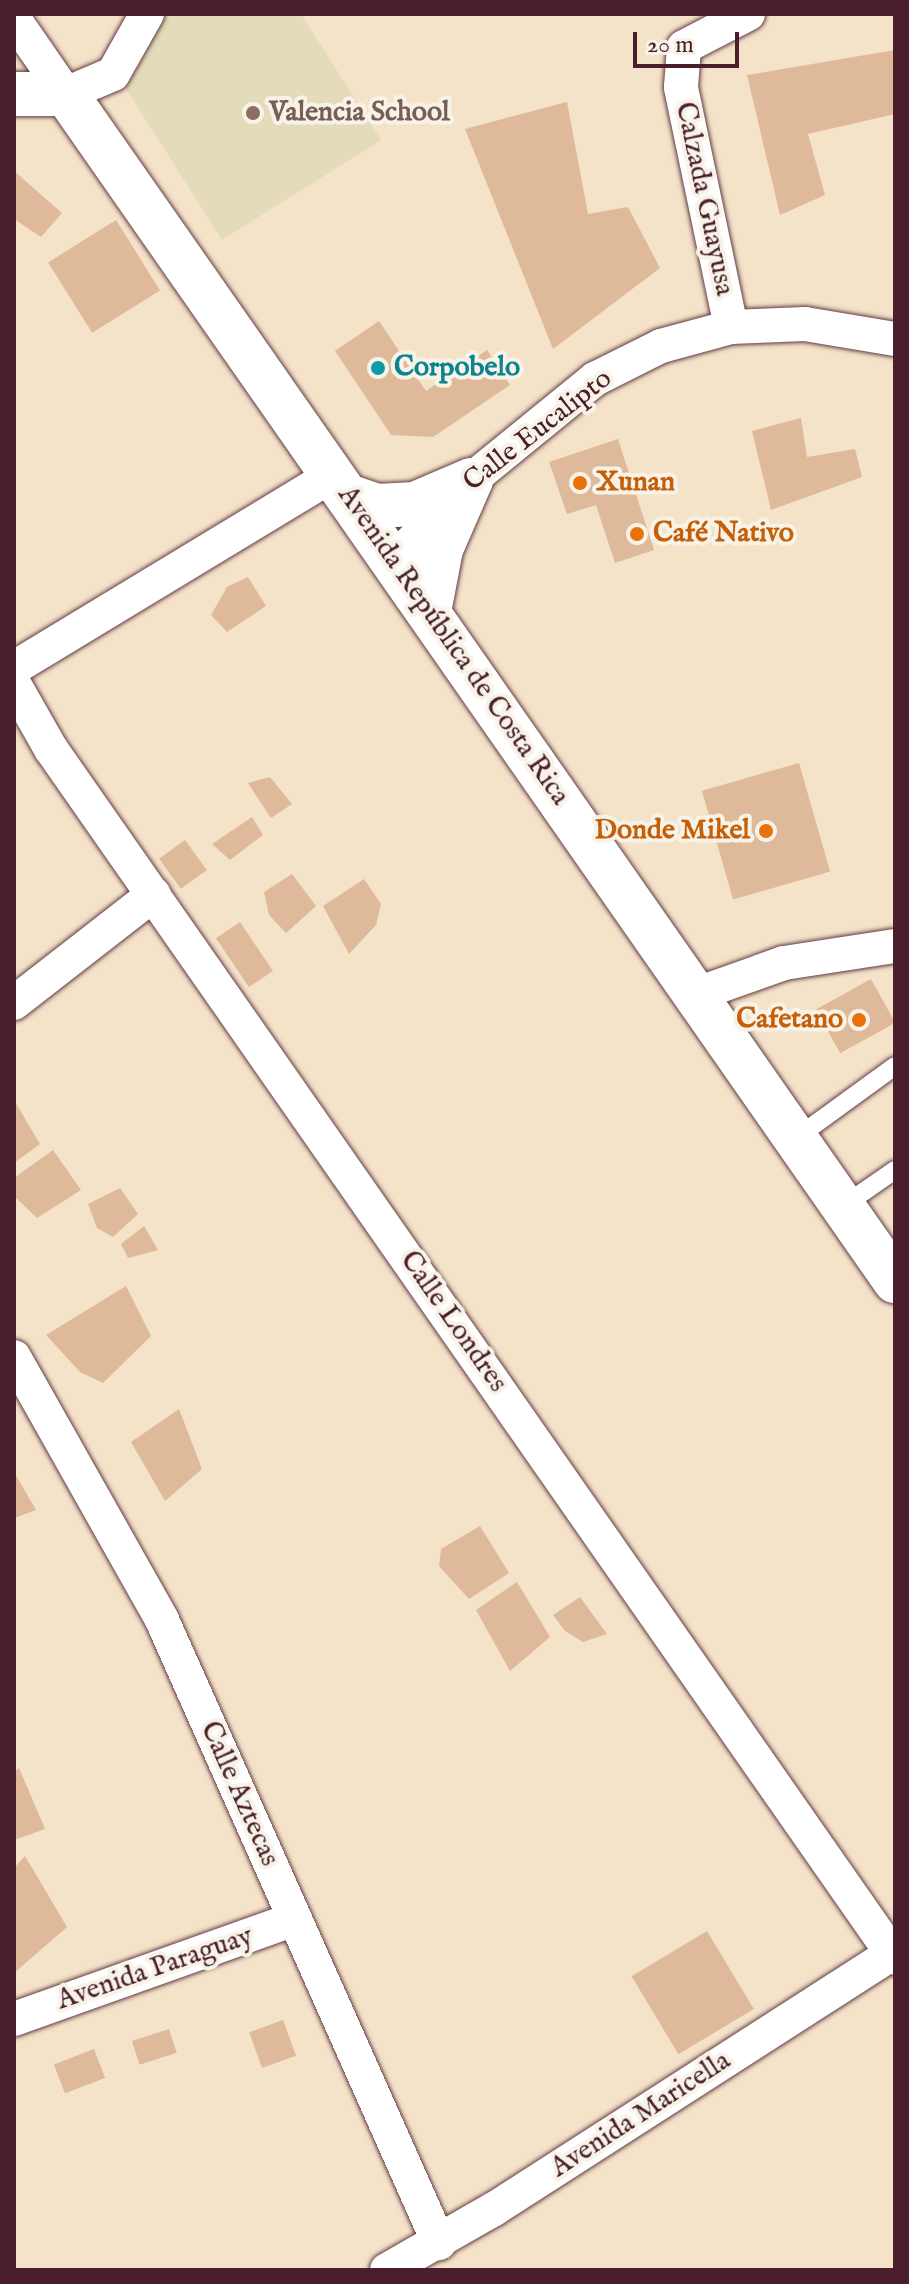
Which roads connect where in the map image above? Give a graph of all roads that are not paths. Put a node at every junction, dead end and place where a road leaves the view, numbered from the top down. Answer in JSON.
{"nodes":[{"id":1,"x":147,"y":14,"type":"edge"},
{"id":2,"x":748,"y":14,"type":"edge"},
{"id":3,"x":14,"y":19,"type":"edge"},
{"id":4,"x":14,"y":94,"type":"edge"},
{"id":5,"x":66,"y":94,"type":"junction"},
{"id":6,"x":731,"y":327,"type":"junction"},
{"id":7,"x":895,"y":339,"type":"edge"},
{"id":8,"x":471,"y":480,"type":"junction"},
{"id":9,"x":340,"y":485,"type":"junction"},
{"id":10,"x":393,"y":561,"type":"junction"},
{"id":11,"x":429,"y":612,"type":"junction"},
{"id":12,"x":14,"y":668,"type":"edge"},
{"id":13,"x":14,"y":684,"type":"edge"},
{"id":14,"x":154,"y":894,"type":"junction"},
{"id":15,"x":895,"y":946,"type":"edge"},
{"id":16,"x":697,"y":994,"type":"junction"},
{"id":17,"x":14,"y":1003,"type":"edge"},
{"id":18,"x":895,"y":1066,"type":"edge"},
{"id":19,"x":796,"y":1138,"type":"junction"},
{"id":20,"x":895,"y":1170,"type":"edge"},
{"id":21,"x":843,"y":1206,"type":"junction"},
{"id":22,"x":895,"y":1281,"type":"edge"},
{"id":23,"x":14,"y":1357,"type":"edge"},
{"id":24,"x":295,"y":1919,"type":"junction"},
{"id":25,"x":893,"y":1956,"type":"edge"},
{"id":26,"x":14,"y":2019,"type":"edge"},
{"id":27,"x":439,"y":2243,"type":"junction"},
{"id":28,"x":387,"y":2270,"type":"edge"}],
"edges":[{"from":1,"to":5,"type":"street"},
{"from":2,"to":6,"type":"street","name":"Calzada Guayusa"},
{"from":3,"to":5,"type":"street"},
{"from":4,"to":5,"type":"street"},
{"from":5,"to":9,"type":"street","name":"Avenida República de Costa Rica"},
{"from":6,"to":7,"type":"street","name":"Calle Eucalipto"},
{"from":6,"to":8,"type":"street","name":"Calle Eucalipto"},
{"from":8,"to":9,"type":"street"},
{"from":8,"to":10,"type":"street","name":"Calle Eucalipto"},
{"from":8,"to":11,"type":"street"},
{"from":9,"to":10,"type":"street","name":"Avenida República de Costa Rica"},
{"from":9,"to":12,"type":"street"},
{"from":10,"to":11,"type":"street","name":"Avenida República de Costa Rica"},
{"from":11,"to":16,"type":"street","name":"Avenida República de Costa Rica"},
{"from":13,"to":14,"type":"street","name":"Calle Londres"},
{"from":14,"to":17,"type":"street"},
{"from":14,"to":25,"type":"street","name":"Calle Londres"},
{"from":15,"to":16,"type":"street"},
{"from":16,"to":19,"type":"street","name":"Avenida República de Costa Rica"},
{"from":18,"to":19,"type":"lane"},
{"from":19,"to":21,"type":"street","name":"Avenida República de Costa Rica"},
{"from":20,"to":21,"type":"lane"},
{"from":21,"to":22,"type":"street","name":"Avenida República de Costa Rica"},
{"from":23,"to":24,"type":"street","name":"Calle Aztecas"},
{"from":24,"to":26,"type":"street","name":"Avenida Paraguay"},
{"from":24,"to":27,"type":"street","name":"Calle Aztecas"},
{"from":25,"to":27,"type":"street","name":"Avenida Maricella"},
{"from":27,"to":28,"type":"street","name":"Avenida Maricella"}]}
